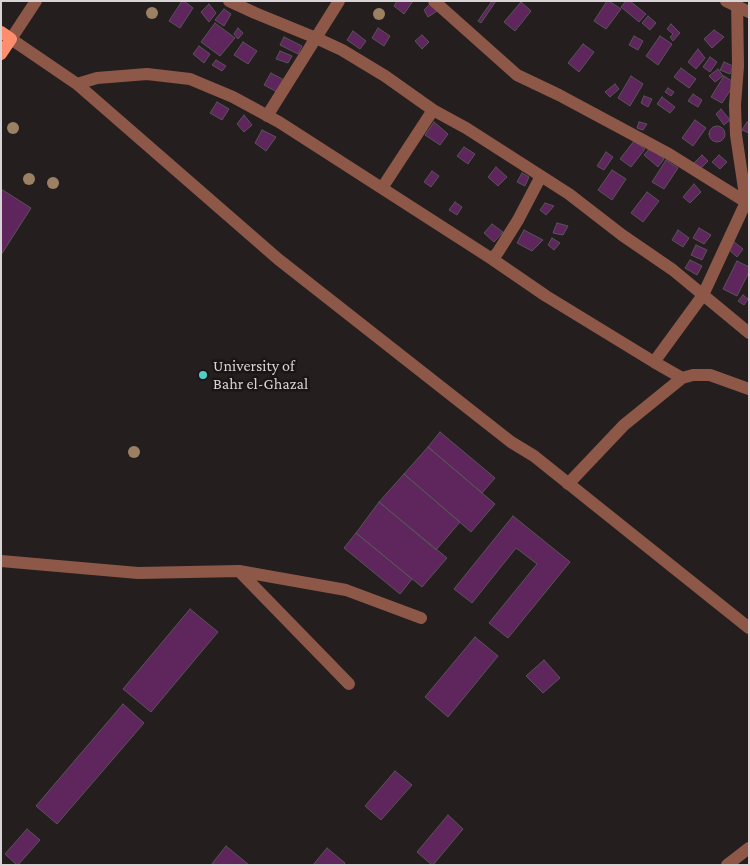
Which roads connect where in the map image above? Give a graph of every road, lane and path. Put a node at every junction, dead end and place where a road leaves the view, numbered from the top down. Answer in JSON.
{"nodes":[{"id":1,"x":36,"y":1,"type":"edge"},
{"id":2,"x":230,"y":1,"type":"edge"},
{"id":3,"x":339,"y":1,"type":"edge"},
{"id":4,"x":434,"y":1,"type":"edge"},
{"id":5,"x":733,"y":3,"type":"edge"},
{"id":6,"x":749,"y":12,"type":"edge"},
{"id":7,"x":6,"y":36,"type":"edge"},
{"id":8,"x":316,"y":38,"type":"junction"},
{"id":9,"x":1,"y":54,"type":"edge"},
{"id":10,"x":77,"y":84,"type":"junction"},
{"id":11,"x":433,"y":110,"type":"junction"},
{"id":12,"x":267,"y":116,"type":"junction"},
{"id":13,"x":541,"y":176,"type":"junction"},
{"id":14,"x":382,"y":188,"type":"junction"},
{"id":15,"x":747,"y":203,"type":"edge"},
{"id":16,"x":492,"y":260,"type":"junction"},
{"id":17,"x":703,"y":295,"type":"junction"},
{"id":18,"x":749,"y":333,"type":"edge"},
{"id":19,"x":654,"y":362,"type":"junction"},
{"id":20,"x":682,"y":378,"type":"junction"},
{"id":21,"x":749,"y":389,"type":"edge"},
{"id":22,"x":568,"y":484,"type":"junction"},
{"id":23,"x":1,"y":561,"type":"edge"},
{"id":24,"x":240,"y":571,"type":"junction"},
{"id":25,"x":421,"y":618,"type":"dead end"},
{"id":26,"x":749,"y":628,"type":"edge"},
{"id":27,"x":349,"y":684,"type":"dead end"},
{"id":28,"x":749,"y":848,"type":"edge"},
{"id":29,"x":727,"y":865,"type":"edge"}],
"edges":[{"from":1,"to":7,"type":"street"},
{"from":2,"to":8,"type":"street"},
{"from":3,"to":8,"type":"street"},
{"from":4,"to":15,"type":"street"},
{"from":5,"to":6,"type":"street"},
{"from":5,"to":15,"type":"street"},
{"from":7,"to":9,"type":"main road"},
{"from":7,"to":10,"type":"street"},
{"from":8,"to":11,"type":"street"},
{"from":8,"to":12,"type":"street"},
{"from":10,"to":12,"type":"street"},
{"from":10,"to":22,"type":"street"},
{"from":11,"to":13,"type":"street"},
{"from":11,"to":14,"type":"street"},
{"from":12,"to":14,"type":"street"},
{"from":13,"to":16,"type":"street"},
{"from":13,"to":17,"type":"street"},
{"from":14,"to":16,"type":"street"},
{"from":15,"to":17,"type":"street"},
{"from":16,"to":19,"type":"street"},
{"from":17,"to":18,"type":"street"},
{"from":17,"to":19,"type":"street"},
{"from":19,"to":20,"type":"street"},
{"from":20,"to":21,"type":"street"},
{"from":20,"to":22,"type":"street"},
{"from":22,"to":26,"type":"street"},
{"from":23,"to":24,"type":"street"},
{"from":24,"to":25,"type":"street"},
{"from":24,"to":27,"type":"street"},
{"from":28,"to":29,"type":"street"}]}
